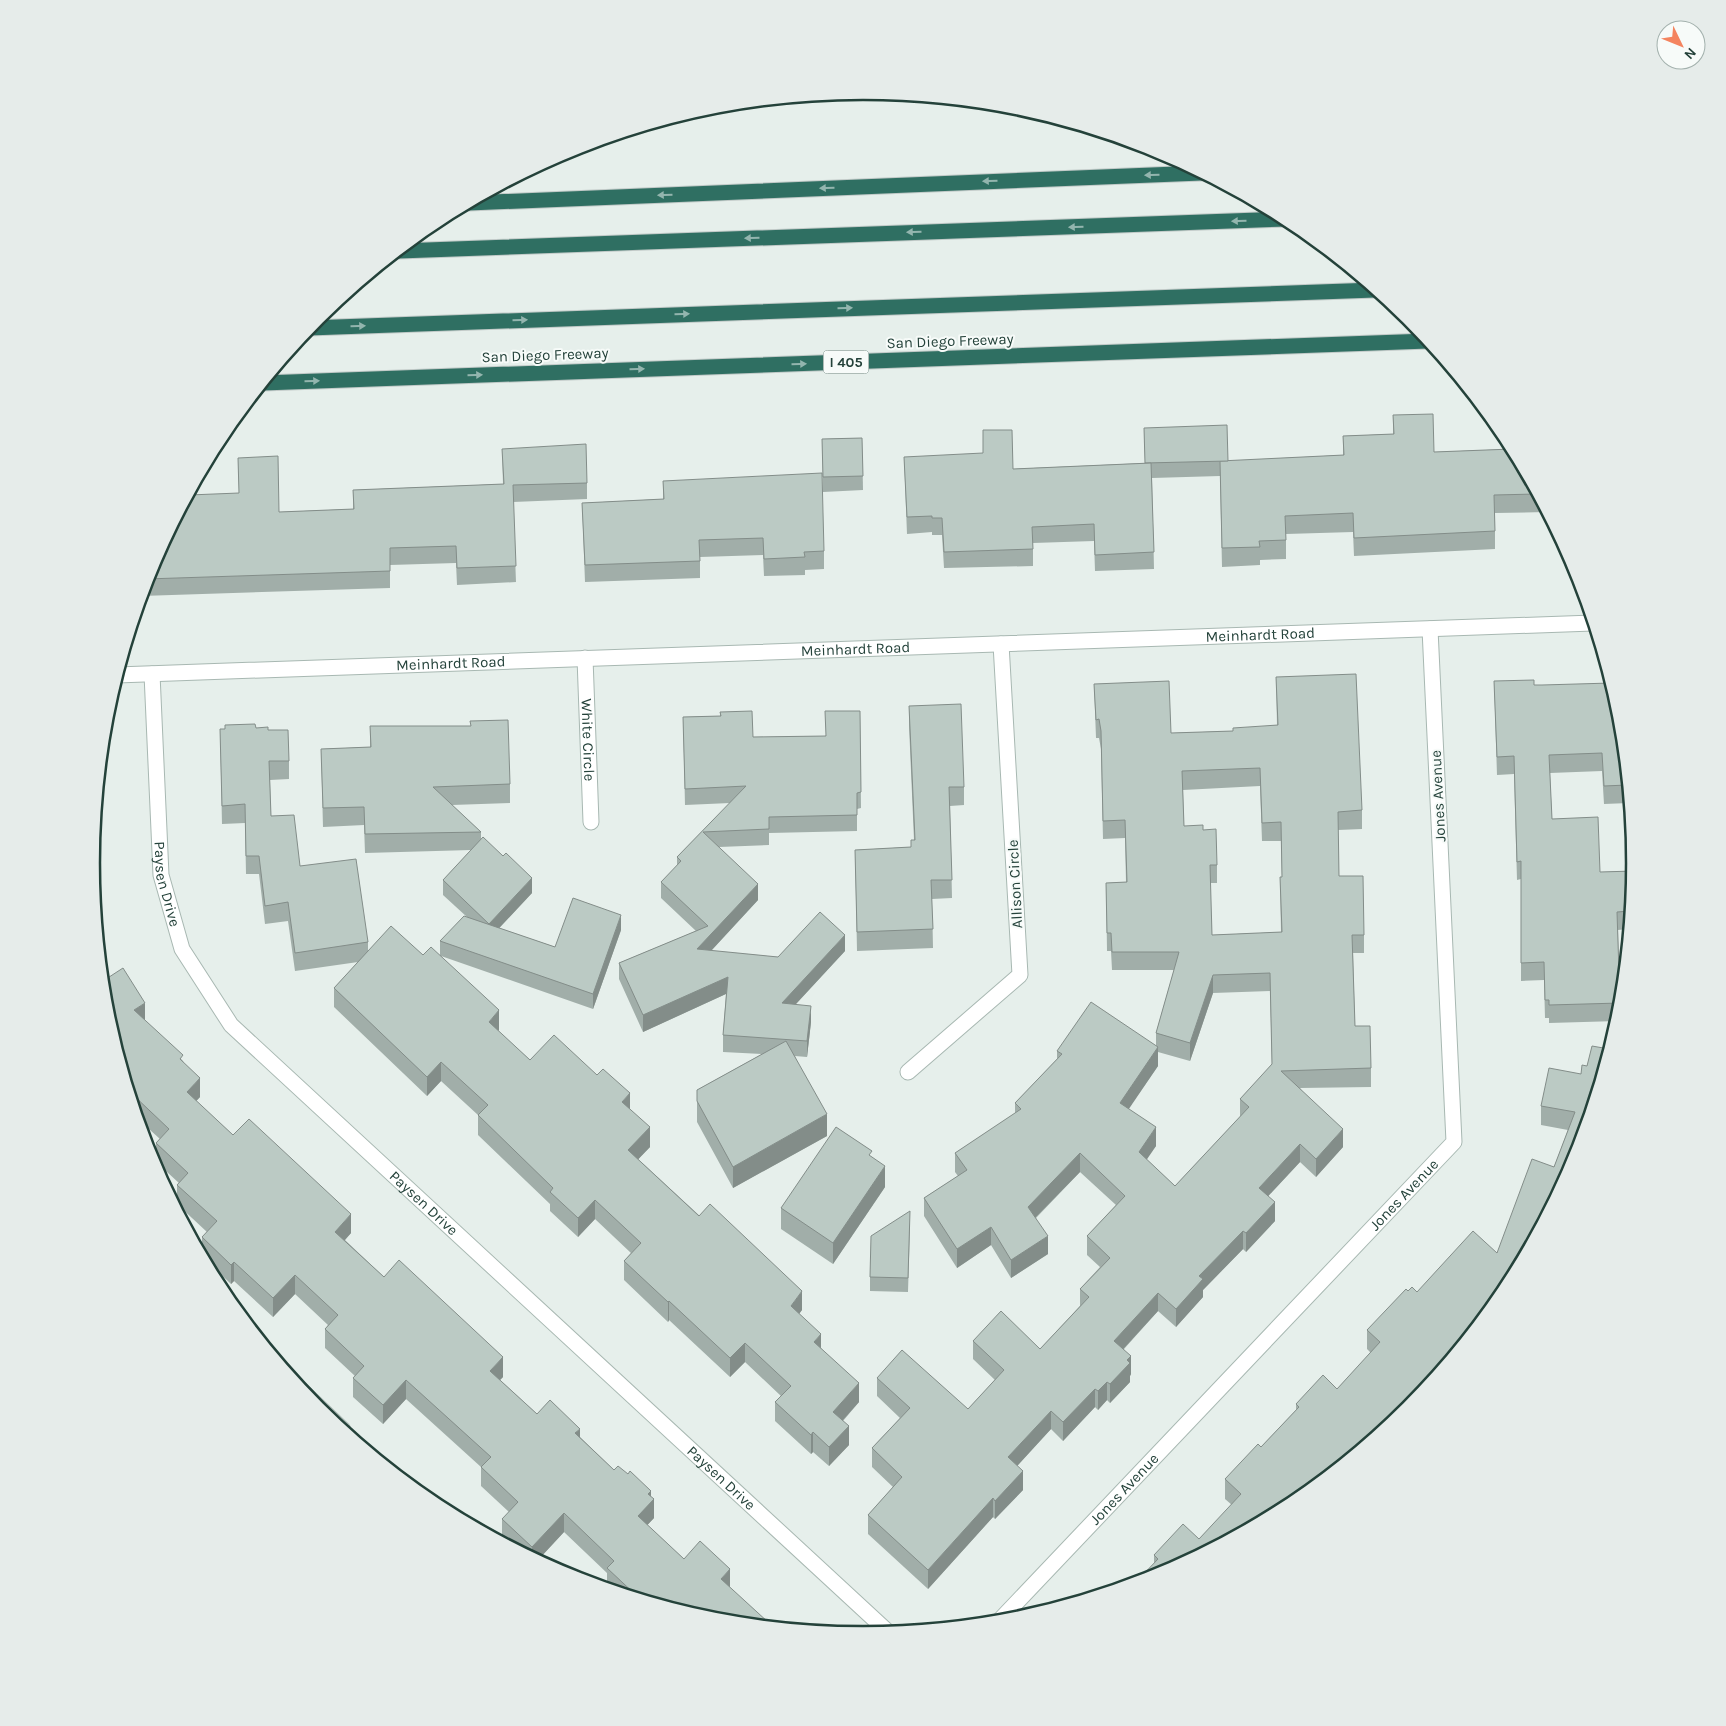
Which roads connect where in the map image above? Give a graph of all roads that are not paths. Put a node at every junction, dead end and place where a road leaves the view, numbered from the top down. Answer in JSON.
{"nodes":[{"id":1,"x":1188,"y":174,"type":"edge"},
{"id":2,"x":481,"y":202,"type":"edge"},
{"id":3,"x":1272,"y":220,"type":"edge"},
{"id":4,"x":409,"y":251,"type":"edge"},
{"id":5,"x":1367,"y":290,"type":"edge"},
{"id":6,"x":319,"y":328,"type":"edge"},
{"id":7,"x":1420,"y":341,"type":"edge"},
{"id":8,"x":271,"y":383,"type":"edge"},
{"id":9,"x":1588,"y":623,"type":"edge"},
{"id":10,"x":1430,"y":629,"type":"junction"},
{"id":11,"x":1002,"y":644,"type":"junction"},
{"id":12,"x":585,"y":658,"type":"junction"},
{"id":13,"x":152,"y":674,"type":"junction"},
{"id":14,"x":124,"y":675,"type":"edge"},
{"id":15,"x":591,"y":822,"type":"dead end"},
{"id":16,"x":908,"y":1072,"type":"dead end"},
{"id":17,"x":1008,"y":1612,"type":"edge"},
{"id":18,"x":881,"y":1625,"type":"edge"}],
"edges":[{"from":1,"to":2,"type":"highway","one_way":true},
{"from":3,"to":4,"type":"highway","one_way":true},
{"from":6,"to":5,"type":"highway","one_way":true},
{"from":8,"to":7,"type":"highway","name":"San Diego Freeway","number":"I 405","one_way":true},
{"from":9,"to":10,"type":"street","name":"Meinhardt Road"},
{"from":10,"to":11,"type":"street","name":"Meinhardt Road"},
{"from":10,"to":17,"type":"street","name":"Jones Avenue"},
{"from":11,"to":12,"type":"street","name":"Meinhardt Road"},
{"from":11,"to":16,"type":"street","name":"Allison Circle"},
{"from":12,"to":13,"type":"street","name":"Meinhardt Road"},
{"from":12,"to":15,"type":"street","name":"White Circle"},
{"from":13,"to":14,"type":"street","name":"Meinhardt Road"},
{"from":13,"to":18,"type":"street","name":"Paysen Drive"}]}
